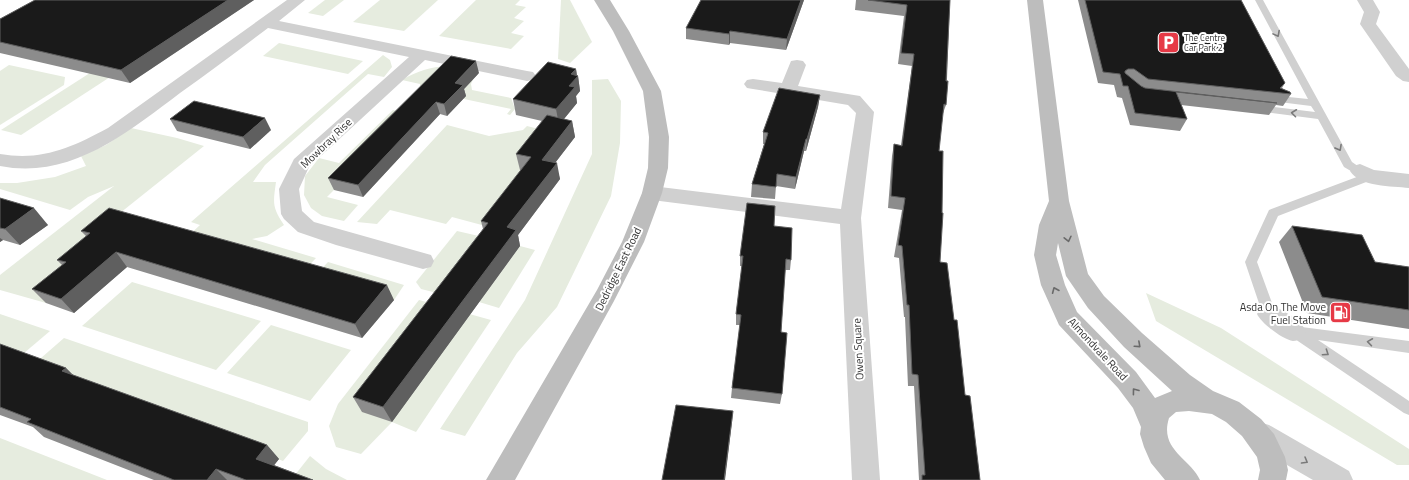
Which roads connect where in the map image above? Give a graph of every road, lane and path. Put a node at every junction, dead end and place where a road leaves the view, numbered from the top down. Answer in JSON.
{"nodes":[{"id":1,"x":297,"y":0,"type":"edge"},
{"id":2,"x":602,"y":0,"type":"edge"},
{"id":3,"x":1035,"y":0,"type":"edge"},
{"id":4,"x":1259,"y":0,"type":"edge"},
{"id":5,"x":1365,"y":0,"type":"edge"},
{"id":6,"x":266,"y":23,"type":"junction"},
{"id":7,"x":421,"y":55,"type":"junction"},
{"id":8,"x":797,"y":65,"type":"dead end"},
{"id":9,"x":497,"y":70,"type":"junction"},
{"id":10,"x":527,"y":76,"type":"dead end"},
{"id":11,"x":1409,"y":76,"type":"edge"},
{"id":12,"x":762,"y":83,"type":"dead end"},
{"id":13,"x":483,"y":85,"type":"dead end"},
{"id":14,"x":788,"y":90,"type":"junction"},
{"id":15,"x":1280,"y":99,"type":"edge"},
{"id":16,"x":1314,"y":104,"type":"junction"},
{"id":17,"x":1244,"y":107,"type":"edge"},
{"id":18,"x":1321,"y":116,"type":"junction"},
{"id":19,"x":0,"y":160,"type":"edge"},
{"id":20,"x":1365,"y":173,"type":"junction"},
{"id":21,"x":1409,"y":181,"type":"edge"},
{"id":22,"x":652,"y":193,"type":"junction"},
{"id":23,"x":1059,"y":201,"type":"junction"},
{"id":24,"x":850,"y":218,"type":"junction"},
{"id":25,"x":423,"y":261,"type":"dead end"},
{"id":26,"x":1269,"y":314,"type":"joint"},
{"id":27,"x":1294,"y":331,"type":"junction"},
{"id":28,"x":1409,"y":347,"type":"edge"},
{"id":29,"x":1204,"y":400,"type":"junction"},
{"id":30,"x":1409,"y":409,"type":"edge"},
{"id":31,"x":1152,"y":425,"type":"junction"},
{"id":32,"x":1259,"y":434,"type":"junction"},
{"id":33,"x":500,"y":480,"type":"edge"},
{"id":34,"x":866,"y":480,"type":"edge"},
{"id":35,"x":1186,"y":480,"type":"edge"},
{"id":36,"x":1272,"y":480,"type":"edge"},
{"id":37,"x":1339,"y":480,"type":"edge"}],
"edges":[{"from":1,"to":6,"type":"street"},
{"from":2,"to":22,"type":"street","name":"Dedridge East Road"},
{"from":3,"to":23,"type":"street","name":"Almondvale Road"},
{"from":4,"to":16,"type":"lane","one_way":true},
{"from":5,"to":11,"type":"street"},
{"from":6,"to":7,"type":"street"},
{"from":6,"to":19,"type":"street"},
{"from":7,"to":9,"type":"street"},
{"from":7,"to":25,"type":"street","name":"Mowbray Rise"},
{"from":8,"to":14,"type":"street"},
{"from":9,"to":10,"type":"street"},
{"from":9,"to":13,"type":"street"},
{"from":12,"to":14,"type":"street","name":"Owen Square"},
{"from":14,"to":24,"type":"street","name":"Owen Square"},
{"from":15,"to":16,"type":"lane"},
{"from":16,"to":18,"type":"lane"},
{"from":18,"to":17,"type":"lane","one_way":true},
{"from":18,"to":20,"type":"lane","one_way":true},
{"from":20,"to":21,"type":"street"},
{"from":20,"to":26,"type":"lane"},
{"from":22,"to":24,"type":"street"},
{"from":22,"to":33,"type":"street","name":"Dedridge East Road"},
{"from":23,"to":29,"type":"street","name":"Almondvale Road","one_way":true},
{"from":31,"to":23,"type":"street","name":"Almondvale Road","one_way":true},
{"from":24,"to":34,"type":"street","name":"Owen Square"},
{"from":26,"to":27,"type":"street"},
{"from":28,"to":27,"type":"lane","one_way":true},
{"from":27,"to":30,"type":"lane","one_way":true},
{"from":29,"to":31,"type":"street"},
{"from":29,"to":32,"type":"street"},
{"from":31,"to":35,"type":"street","name":"Almondvale Road"},
{"from":32,"to":36,"type":"street"},
{"from":32,"to":37,"type":"street","one_way":true}]}
